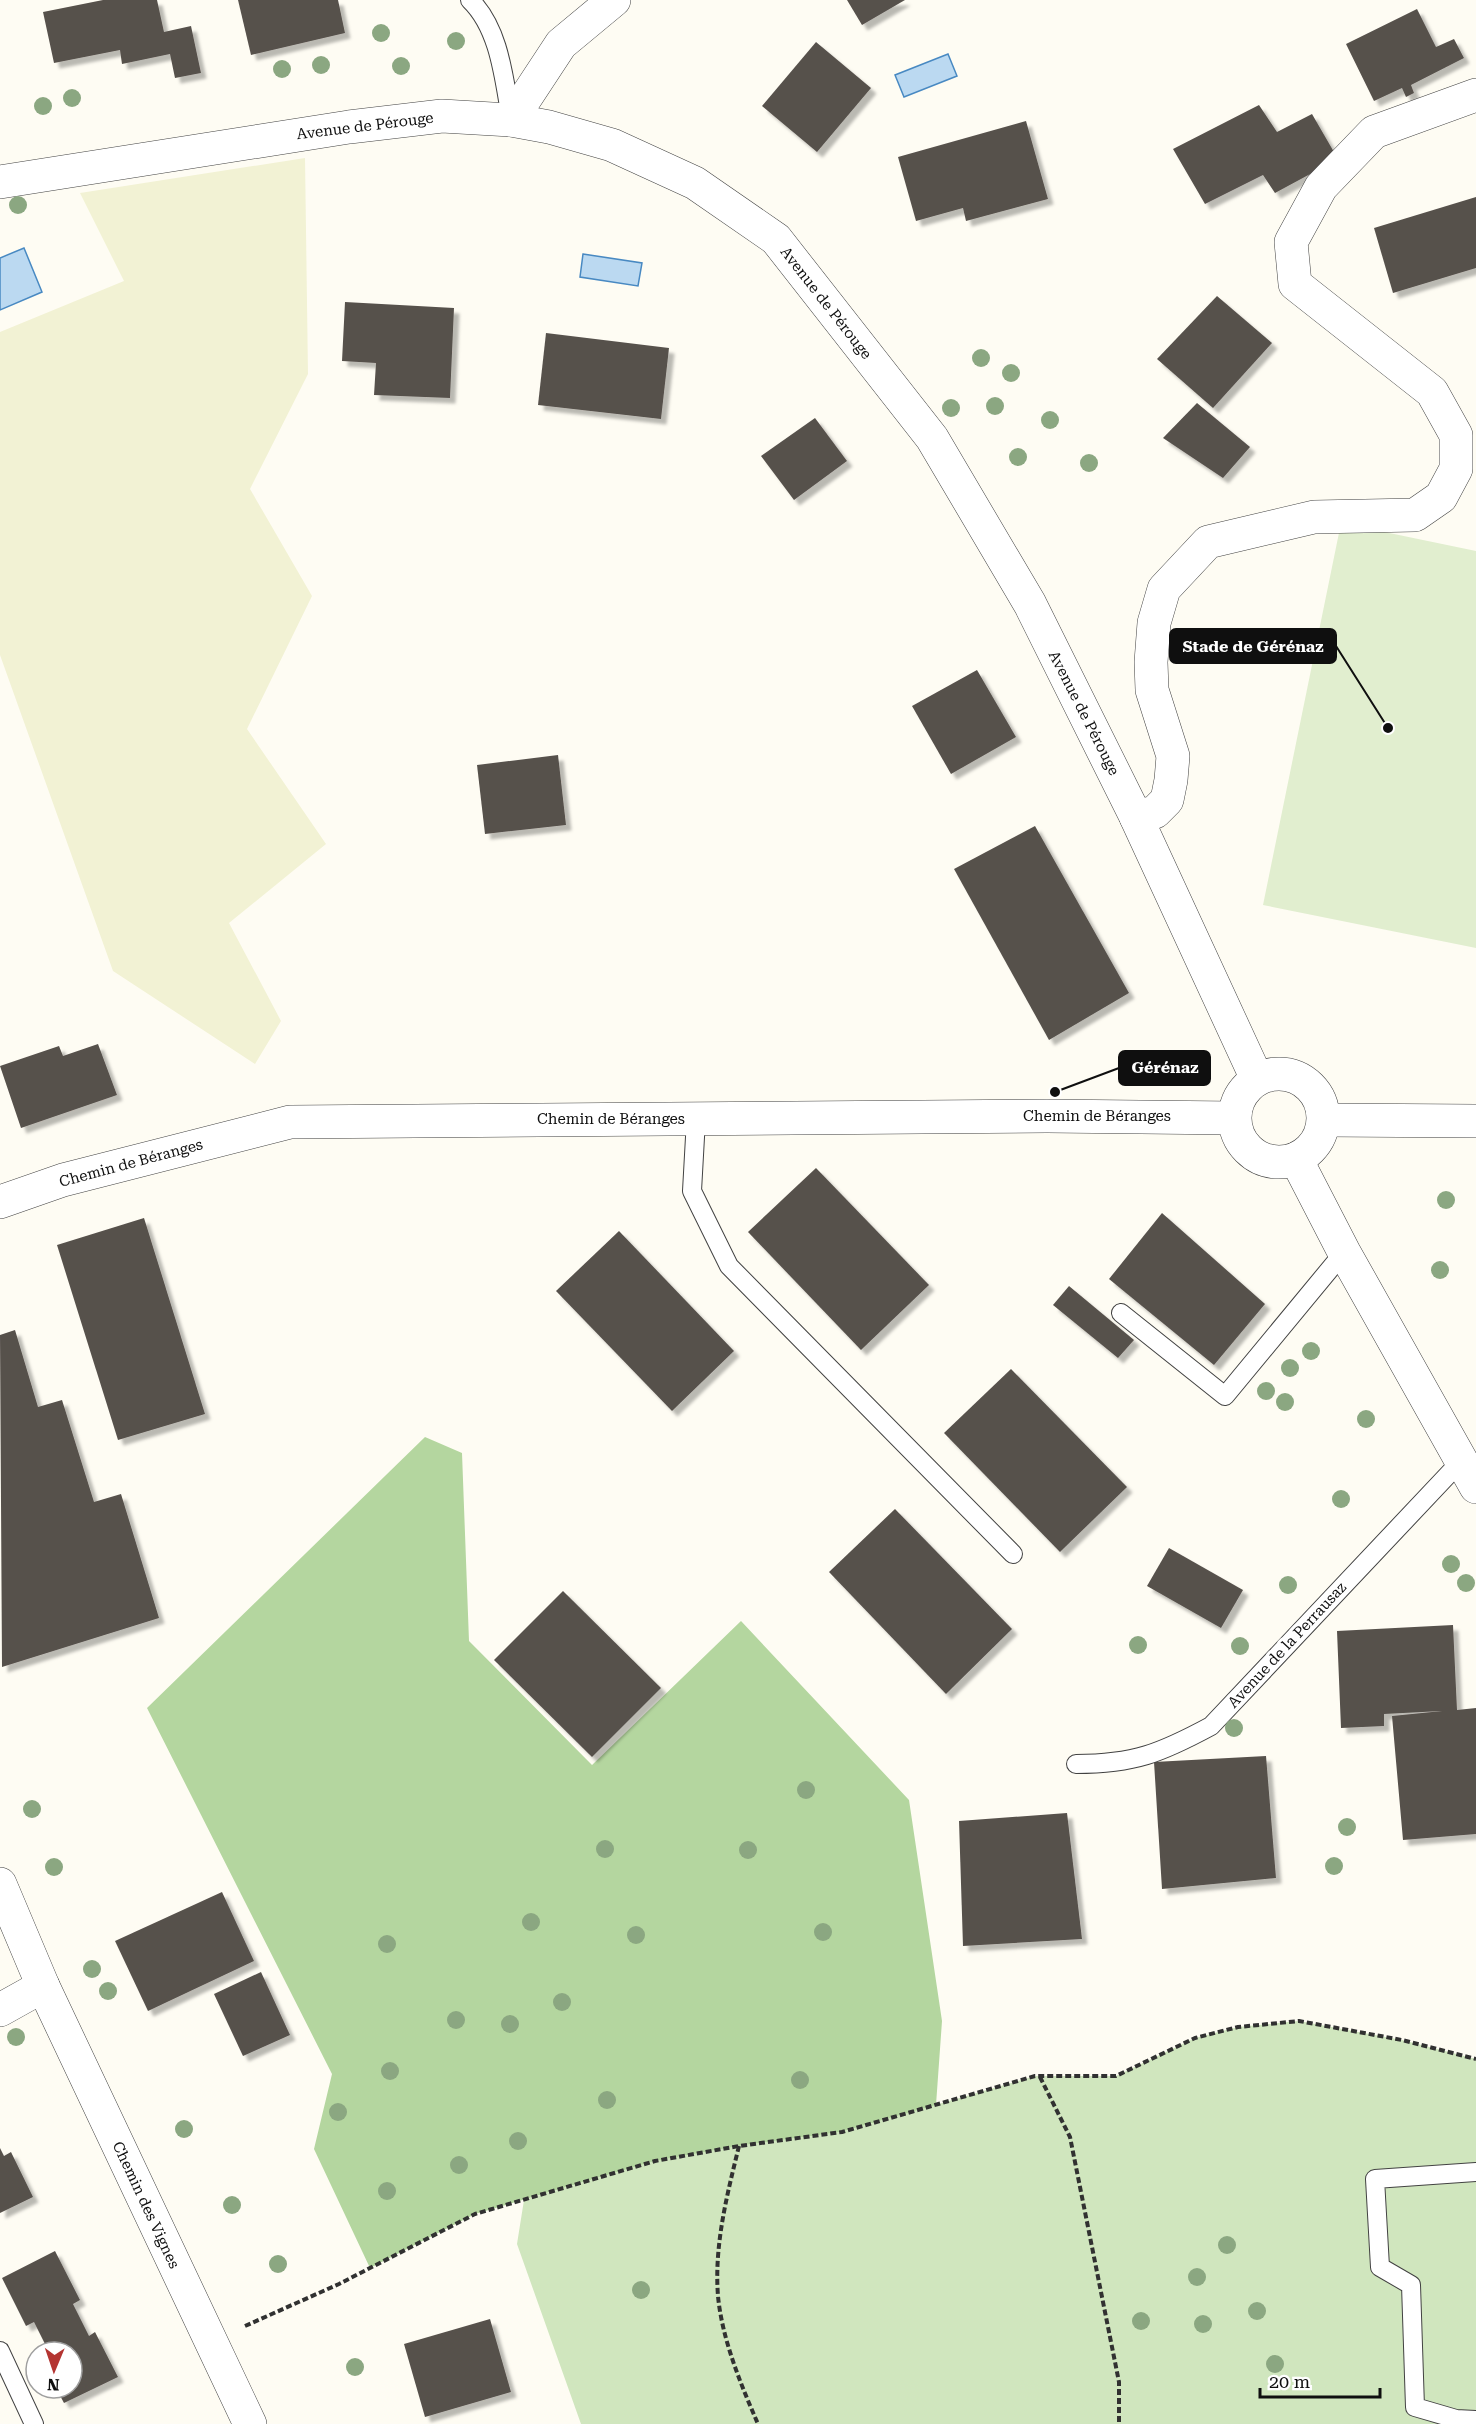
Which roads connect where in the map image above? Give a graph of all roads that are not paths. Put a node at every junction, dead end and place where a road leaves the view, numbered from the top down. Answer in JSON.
{"nodes":[{"id":1,"x":470,"y":0,"type":"edge"},
{"id":2,"x":614,"y":0,"type":"edge"},
{"id":3,"x":1476,"y":94,"type":"edge"},
{"id":4,"x":511,"y":120,"type":"junction"},
{"id":5,"x":0,"y":182,"type":"edge"},
{"id":6,"x":1136,"y":817,"type":"junction"},
{"id":7,"x":1257,"y":1079,"type":"junction"},
{"id":8,"x":1234,"y":1118,"type":"junction"},
{"id":9,"x":696,"y":1119,"type":"junction"},
{"id":10,"x":1324,"y":1120,"type":"junction"},
{"id":11,"x":1476,"y":1121,"type":"edge"},
{"id":12,"x":1296,"y":1159,"type":"junction"},
{"id":13,"x":0,"y":1202,"type":"edge"},
{"id":14,"x":1344,"y":1252,"type":"junction"},
{"id":15,"x":1121,"y":1313,"type":"dead end"},
{"id":16,"x":1469,"y":1474,"type":"edge"},
{"id":17,"x":1013,"y":1554,"type":"dead end"},
{"id":18,"x":1076,"y":1764,"type":"dead end"},
{"id":19,"x":0,"y":1884,"type":"edge"},
{"id":20,"x":43,"y":1986,"type":"junction"},
{"id":21,"x":0,"y":2010,"type":"edge"},
{"id":22,"x":1476,"y":2172,"type":"edge"},
{"id":23,"x":0,"y":2352,"type":"edge"},
{"id":24,"x":1476,"y":2420,"type":"edge"},
{"id":25,"x":34,"y":2424,"type":"edge"},
{"id":26,"x":250,"y":2424,"type":"edge"}],
"edges":[{"from":1,"to":4,"type":"lane"},
{"from":2,"to":4,"type":"street"},
{"from":3,"to":6,"type":"street"},
{"from":4,"to":5,"type":"street","name":"Avenue de Pérouge"},
{"from":4,"to":6,"type":"street","name":"Avenue de Pérouge"},
{"from":6,"to":7,"type":"street","name":"Avenue de Pérouge"},
{"from":7,"to":8,"type":"street"},
{"from":7,"to":10,"type":"street"},
{"from":8,"to":9,"type":"street","name":"Chemin de Béranges"},
{"from":8,"to":12,"type":"street"},
{"from":9,"to":13,"type":"street","name":"Chemin de Béranges"},
{"from":9,"to":17,"type":"lane"},
{"from":10,"to":11,"type":"street"},
{"from":10,"to":12,"type":"street"},
{"from":12,"to":14,"type":"street","name":"Avenue de la Perrausaz"},
{"from":14,"to":15,"type":"lane"},
{"from":14,"to":16,"type":"street","name":"Avenue de la Perrausaz"},
{"from":16,"to":18,"type":"lane","name":"Avenue de la Perrausaz"},
{"from":19,"to":20,"type":"street","name":"Chemin des Vignes"},
{"from":20,"to":21,"type":"street"},
{"from":20,"to":26,"type":"street","name":"Chemin des Vignes"},
{"from":22,"to":24,"type":"lane"},
{"from":23,"to":25,"type":"lane"}]}
